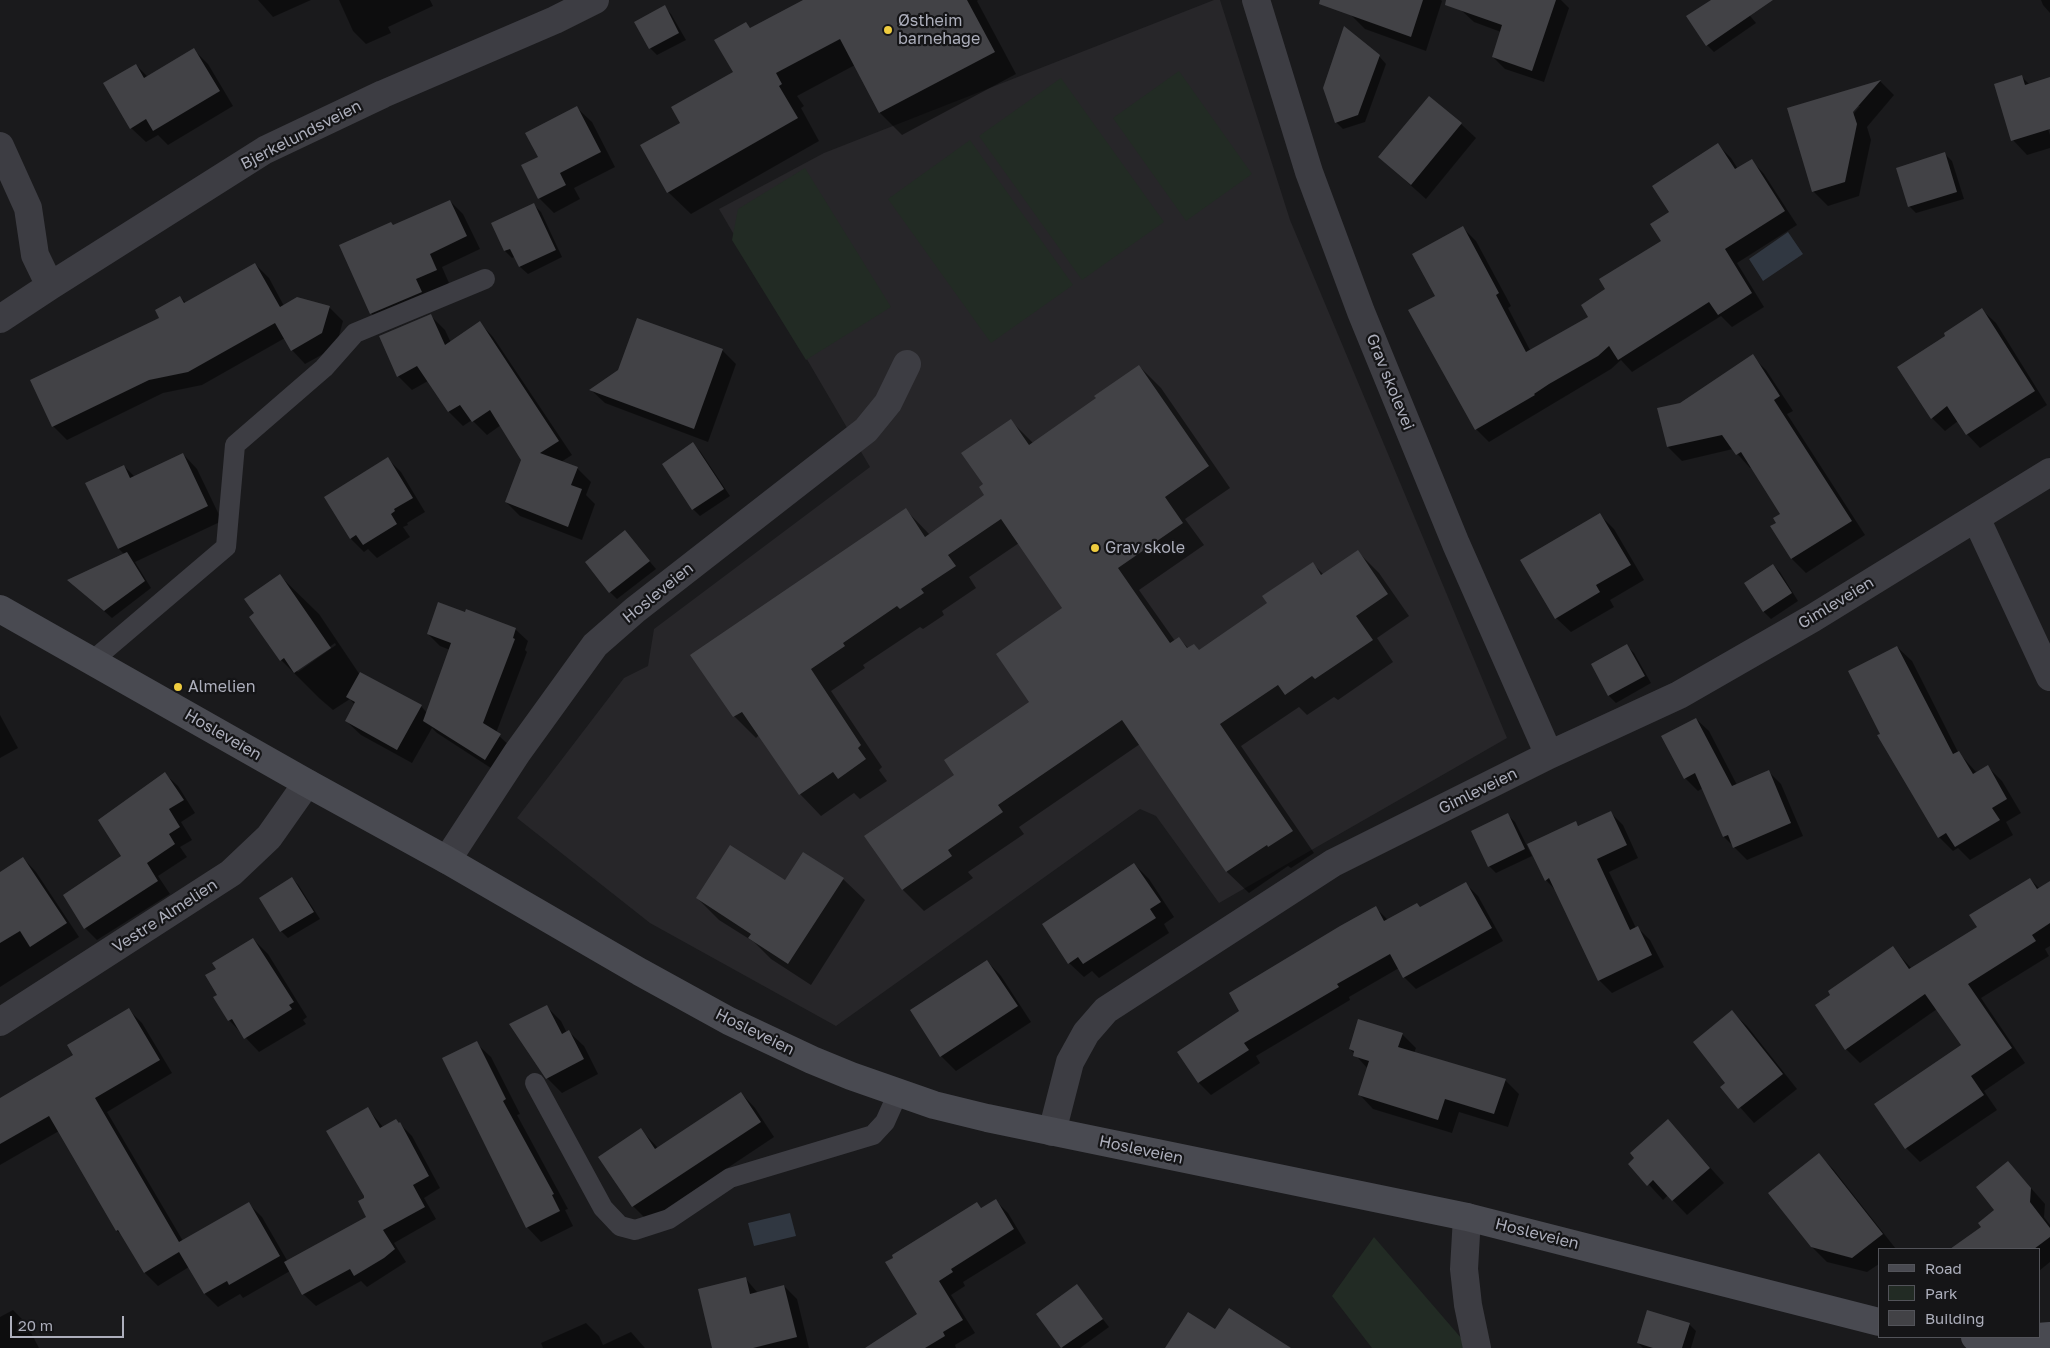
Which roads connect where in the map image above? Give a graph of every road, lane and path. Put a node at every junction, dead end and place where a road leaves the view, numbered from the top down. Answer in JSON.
{"nodes":[{"id":1,"x":595,"y":0,"type":"edge"},
{"id":2,"x":1256,"y":0,"type":"edge"},
{"id":3,"x":0,"y":146,"type":"edge"},
{"id":4,"x":484,"y":279,"type":"dead end"},
{"id":5,"x":50,"y":286,"type":"junction"},
{"id":6,"x":0,"y":319,"type":"edge"},
{"id":7,"x":907,"y":364,"type":"dead end"},
{"id":8,"x":2050,"y":472,"type":"edge"},
{"id":9,"x":1976,"y":518,"type":"junction"},
{"id":10,"x":0,"y":609,"type":"edge"},
{"id":11,"x":92,"y":661,"type":"junction"},
{"id":12,"x":2050,"y":677,"type":"edge"},
{"id":13,"x":1549,"y":756,"type":"junction"},
{"id":14,"x":307,"y":783,"type":"junction"},
{"id":15,"x":447,"y":860,"type":"junction"},
{"id":16,"x":0,"y":1022,"type":"edge"},
{"id":17,"x":535,"y":1083,"type":"dead end"},
{"id":18,"x":898,"y":1093,"type":"junction"},
{"id":19,"x":1052,"y":1132,"type":"junction"},
{"id":20,"x":1467,"y":1217,"type":"junction"},
{"id":21,"x":1878,"y":1322,"type":"edge"},
{"id":22,"x":1994,"y":1338,"type":"edge"},
{"id":23,"x":2025,"y":1338,"type":"edge"},
{"id":24,"x":1476,"y":1348,"type":"edge"}],
"edges":[{"from":1,"to":5,"type":"street","name":"Bjerkelundsveien"},
{"from":2,"to":13,"type":"street","name":"Grav skolevei"},
{"from":3,"to":5,"type":"street"},
{"from":4,"to":11,"type":"lane"},
{"from":5,"to":6,"type":"street","name":"Bjerkelundsveien"},
{"from":7,"to":15,"type":"street","name":"Hosleveien"},
{"from":8,"to":9,"type":"street","name":"Gimleveien"},
{"from":9,"to":12,"type":"street"},
{"from":9,"to":13,"type":"street","name":"Gimleveien"},
{"from":10,"to":11,"type":"main road","name":"Hosleveien"},
{"from":11,"to":14,"type":"main road","name":"Hosleveien"},
{"from":13,"to":19,"type":"street","name":"Gimleveien"},
{"from":14,"to":15,"type":"main road","name":"Hosleveien"},
{"from":14,"to":16,"type":"street","name":"Vestre Almelien"},
{"from":15,"to":18,"type":"main road","name":"Hosleveien"},
{"from":17,"to":18,"type":"lane"},
{"from":18,"to":19,"type":"main road","name":"Hosleveien"},
{"from":19,"to":20,"type":"main road","name":"Hosleveien"},
{"from":20,"to":21,"type":"main road","name":"Hosleveien"},
{"from":20,"to":24,"type":"street"},
{"from":22,"to":23,"type":"main road"}]}
